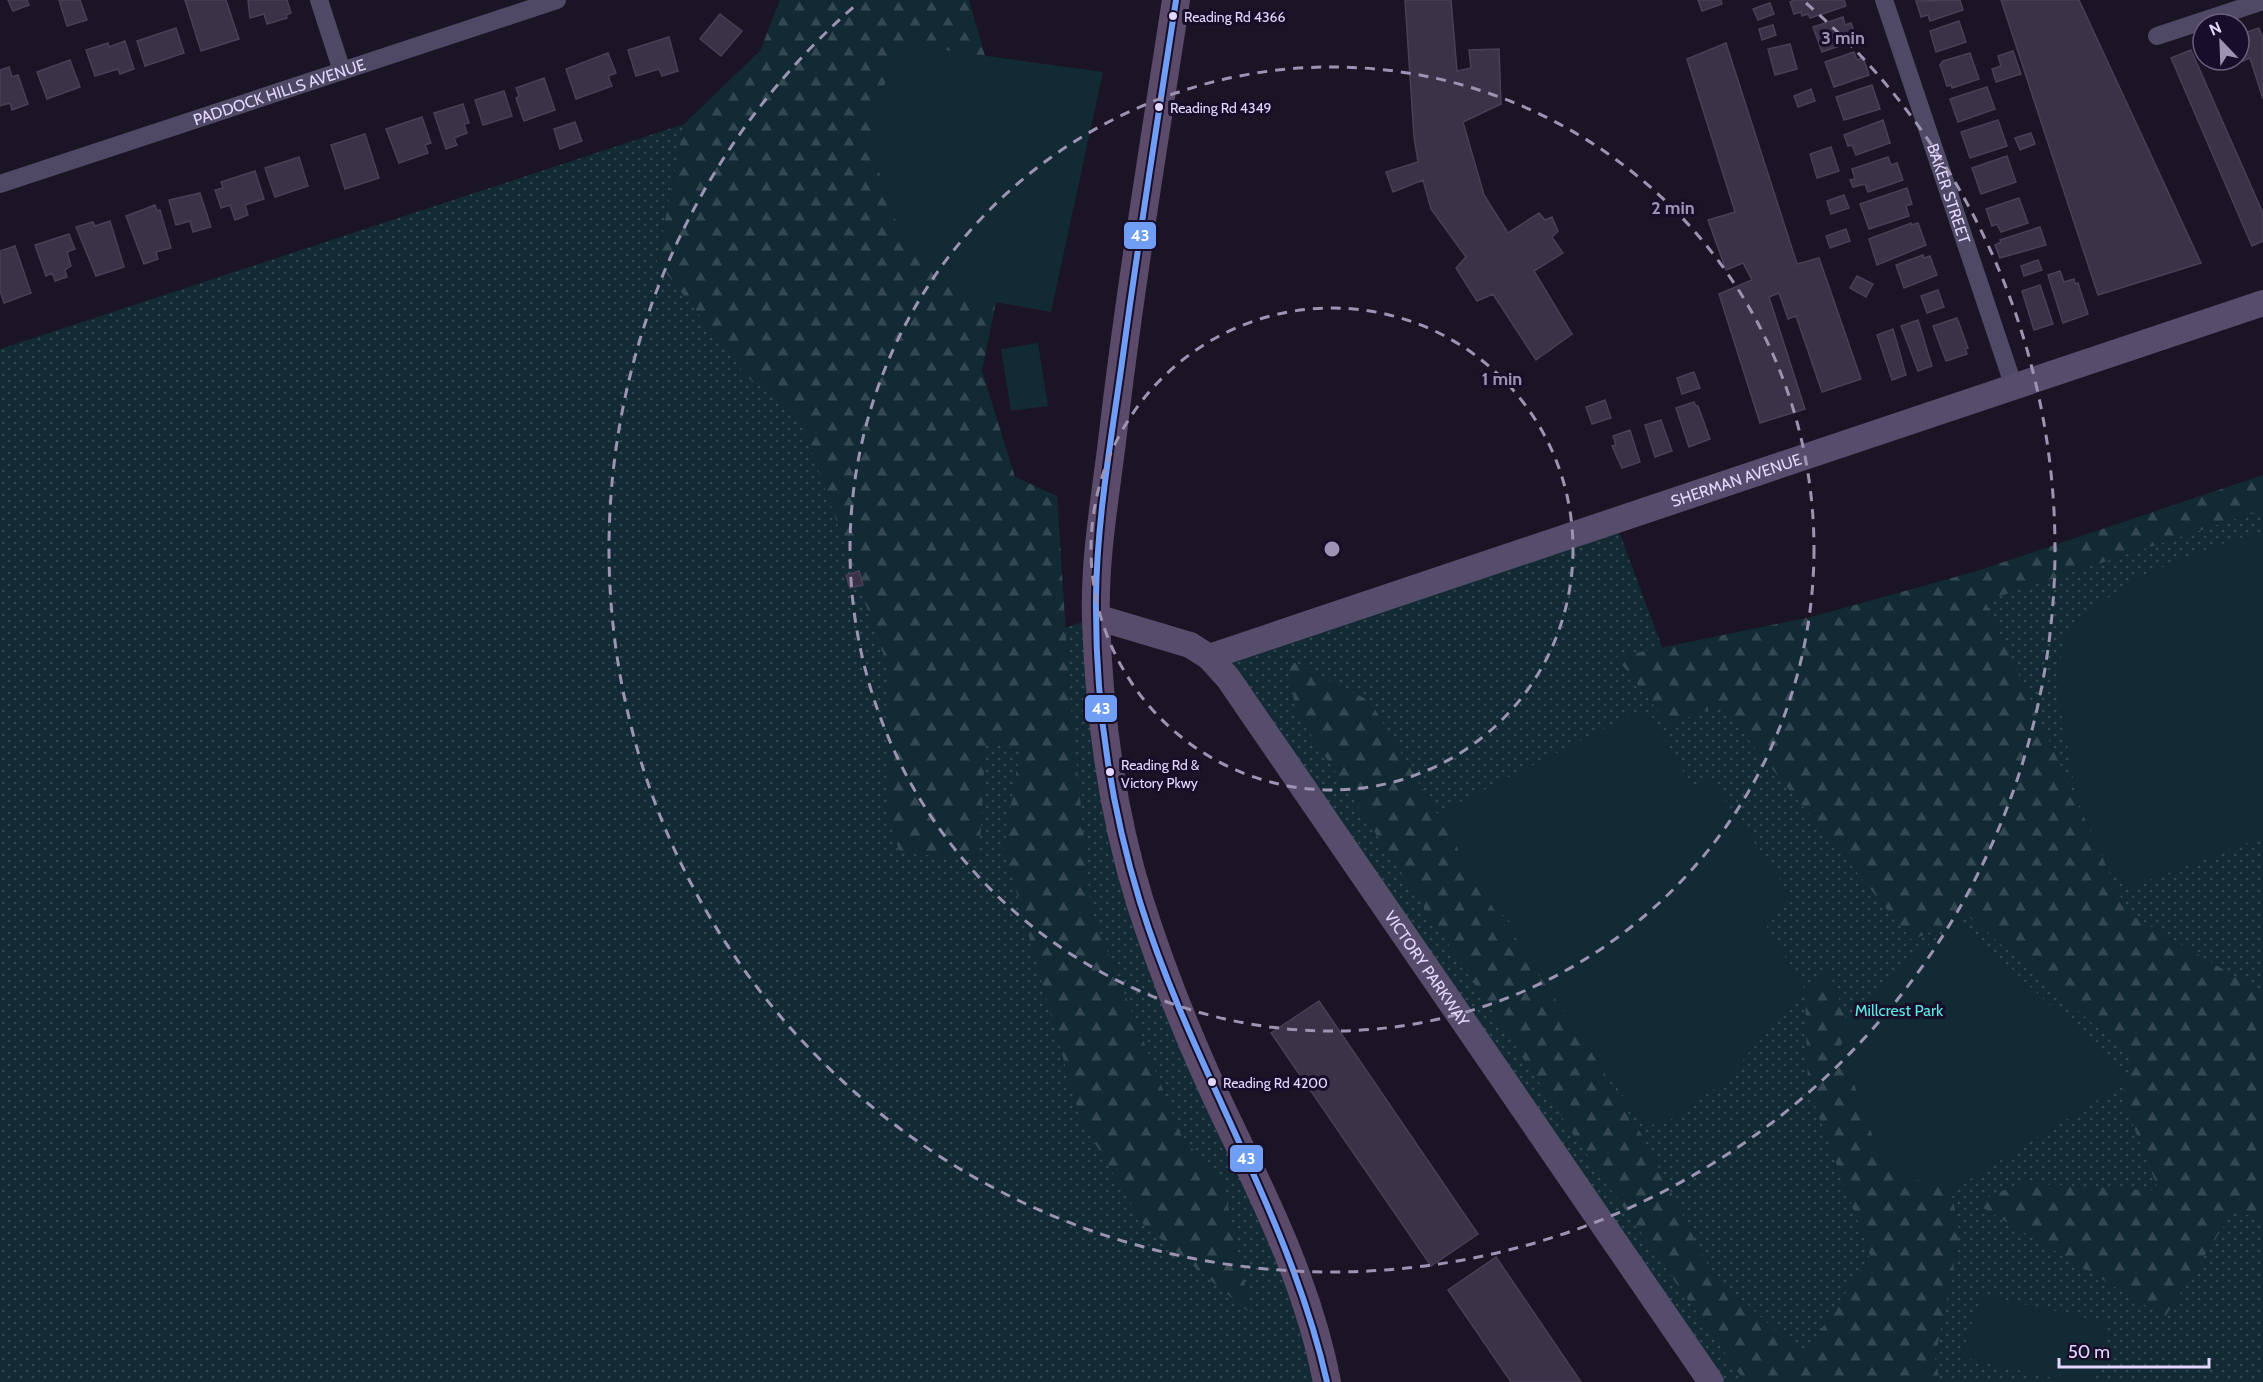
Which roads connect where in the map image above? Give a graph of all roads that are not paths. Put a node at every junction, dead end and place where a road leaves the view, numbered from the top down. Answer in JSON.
{"nodes":[{"id":1,"x":320,"y":0,"type":"edge"},
{"id":2,"x":557,"y":0,"type":"edge"},
{"id":3,"x":1176,"y":0,"type":"edge"},
{"id":4,"x":1884,"y":0,"type":"edge"},
{"id":5,"x":2263,"y":1,"type":"edge"},
{"id":6,"x":2157,"y":36,"type":"dead end"},
{"id":7,"x":342,"y":71,"type":"junction"},
{"id":8,"x":0,"y":184,"type":"edge"},
{"id":9,"x":2263,"y":303,"type":"edge"},
{"id":10,"x":2014,"y":387,"type":"junction"},
{"id":11,"x":1096,"y":617,"type":"junction"},
{"id":12,"x":1209,"y":657,"type":"junction"},
{"id":13,"x":1327,"y":1382,"type":"edge"},
{"id":14,"x":1711,"y":1382,"type":"edge"}],
"edges":[{"from":1,"to":7,"type":"street"},
{"from":2,"to":7,"type":"street","name":"PADDOCK HILLS AVENUE"},
{"from":3,"to":11,"type":"main road"},
{"from":4,"to":10,"type":"street","name":"BAKER STREET"},
{"from":5,"to":6,"type":"street"},
{"from":7,"to":8,"type":"street","name":"PADDOCK HILLS AVENUE"},
{"from":9,"to":10,"type":"street","name":"SHERMAN AVENUE"},
{"from":10,"to":12,"type":"street","name":"SHERMAN AVENUE"},
{"from":11,"to":12,"type":"street","name":"VICTORY PARKWAY"},
{"from":11,"to":13,"type":"main road"},
{"from":12,"to":14,"type":"street","name":"VICTORY PARKWAY"}]}
